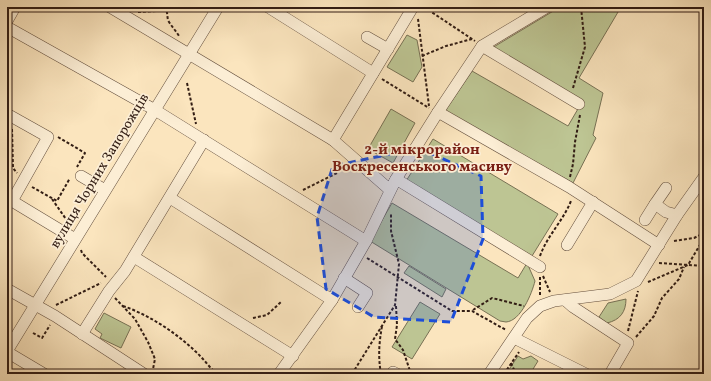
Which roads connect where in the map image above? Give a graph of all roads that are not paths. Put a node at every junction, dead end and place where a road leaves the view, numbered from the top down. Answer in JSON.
{"nodes":[{"id":1,"x":15,"y":7,"type":"edge"},
{"id":2,"x":110,"y":7,"type":"edge"},
{"id":3,"x":268,"y":7,"type":"edge"},
{"id":4,"x":547,"y":7,"type":"edge"},
{"id":5,"x":214,"y":8,"type":"edge"},
{"id":6,"x":415,"y":10,"type":"edge"},
{"id":7,"x":130,"y":12,"type":"edge"},
{"id":8,"x":7,"y":21,"type":"edge"},
{"id":9,"x":7,"y":27,"type":"edge"},
{"id":10,"x":367,"y":37,"type":"dead end"},
{"id":11,"x":477,"y":42,"type":"junction"},
{"id":12,"x":388,"y":49,"type":"junction"},
{"id":13,"x":188,"y":55,"type":"junction"},
{"id":14,"x":373,"y":73,"type":"junction"},
{"id":15,"x":574,"y":101,"type":"road end"},
{"id":16,"x":433,"y":109,"type":"junction"},
{"id":17,"x":155,"y":110,"type":"junction"},
{"id":18,"x":11,"y":116,"type":"edge"},
{"id":19,"x":202,"y":139,"type":"junction"},
{"id":20,"x":333,"y":140,"type":"junction"},
{"id":21,"x":77,"y":172,"type":"road end"},
{"id":22,"x":396,"y":179,"type":"junction"},
{"id":23,"x":702,"y":183,"type":"edge"},
{"id":24,"x":666,"y":188,"type":"dead end"},
{"id":25,"x":105,"y":190,"type":"junction"},
{"id":26,"x":390,"y":190,"type":"junction"},
{"id":27,"x":170,"y":198,"type":"junction"},
{"id":28,"x":9,"y":199,"type":"edge"},
{"id":29,"x":593,"y":202,"type":"junction"},
{"id":30,"x":655,"y":204,"type":"junction"},
{"id":31,"x":677,"y":215,"type":"junction"},
{"id":32,"x":645,"y":220,"type":"dead end"},
{"id":33,"x":76,"y":239,"type":"junction"},
{"id":34,"x":366,"y":241,"type":"junction"},
{"id":35,"x":659,"y":245,"type":"junction"},
{"id":36,"x":567,"y":246,"type":"dead end"},
{"id":37,"x":134,"y":257,"type":"junction"},
{"id":38,"x":538,"y":266,"type":"road end"},
{"id":39,"x":344,"y":278,"type":"junction"},
{"id":40,"x":7,"y":289,"type":"edge"},
{"id":41,"x":332,"y":300,"type":"junction"},
{"id":42,"x":559,"y":301,"type":"junction"},
{"id":43,"x":35,"y":305,"type":"junction"},
{"id":44,"x":358,"y":307,"type":"dead end"},
{"id":45,"x":82,"y":334,"type":"junction"},
{"id":46,"x":515,"y":337,"type":"junction"},
{"id":47,"x":7,"y":351,"type":"edge"},
{"id":48,"x":293,"y":356,"type":"junction"},
{"id":49,"x":44,"y":374,"type":"edge"},
{"id":50,"x":144,"y":374,"type":"edge"},
{"id":51,"x":279,"y":374,"type":"edge"},
{"id":52,"x":392,"y":374,"type":"edge"},
{"id":53,"x":397,"y":374,"type":"edge"},
{"id":54,"x":489,"y":374,"type":"edge"},
{"id":55,"x":586,"y":374,"type":"edge"},
{"id":56,"x":610,"y":374,"type":"edge"}],
"edges":[{"from":1,"to":8,"type":"street"},
{"from":2,"to":7,"type":"street"},
{"from":3,"to":14,"type":"street"},
{"from":4,"to":11,"type":"street"},
{"from":5,"to":13,"type":"street","name":"вулиця Чорних Запорожців"},
{"from":6,"to":12,"type":"street"},
{"from":7,"to":13,"type":"street"},
{"from":9,"to":17,"type":"street"},
{"from":10,"to":12,"type":"street"},
{"from":11,"to":15,"type":"street"},
{"from":11,"to":16,"type":"street"},
{"from":12,"to":14,"type":"street"},
{"from":13,"to":17,"type":"street","name":"вулиця Чорних Запорожців"},
{"from":13,"to":20,"type":"street"},
{"from":14,"to":20,"type":"street"},
{"from":16,"to":22,"type":"street"},
{"from":16,"to":29,"type":"street"},
{"from":17,"to":19,"type":"street"},
{"from":17,"to":25,"type":"street","name":"вулиця Чорних Запорожців"},
{"from":18,"to":28,"type":"street"},
{"from":19,"to":27,"type":"street"},
{"from":19,"to":34,"type":"street"},
{"from":20,"to":26,"type":"street"},
{"from":21,"to":25,"type":"street"},
{"from":22,"to":26,"type":"street"},
{"from":22,"to":38,"type":"street"},
{"from":23,"to":31,"type":"street"},
{"from":24,"to":30,"type":"street"},
{"from":25,"to":33,"type":"street","name":"вулиця Чорних Запорожців"},
{"from":26,"to":34,"type":"street"},
{"from":27,"to":37,"type":"street"},
{"from":27,"to":41,"type":"street"},
{"from":28,"to":33,"type":"street"},
{"from":29,"to":35,"type":"street"},
{"from":29,"to":36,"type":"street"},
{"from":30,"to":31,"type":"street"},
{"from":30,"to":32,"type":"street"},
{"from":31,"to":35,"type":"street"},
{"from":33,"to":43,"type":"street","name":"вулиця Чорних Запорожців"},
{"from":34,"to":39,"type":"street"},
{"from":35,"to":42,"type":"street"},
{"from":37,"to":45,"type":"street"},
{"from":37,"to":48,"type":"street"},
{"from":39,"to":41,"type":"street"},
{"from":39,"to":44,"type":"street"},
{"from":40,"to":43,"type":"street"},
{"from":41,"to":48,"type":"street"},
{"from":42,"to":46,"type":"street"},
{"from":42,"to":56,"type":"street"},
{"from":43,"to":45,"type":"street"},
{"from":43,"to":47,"type":"street","name":"вулиця Чорних Запорожців"},
{"from":45,"to":50,"type":"street"},
{"from":46,"to":54,"type":"street"},
{"from":46,"to":55,"type":"street"},
{"from":47,"to":49,"type":"street"},
{"from":48,"to":51,"type":"street"},
{"from":52,"to":53,"type":"street"}]}
